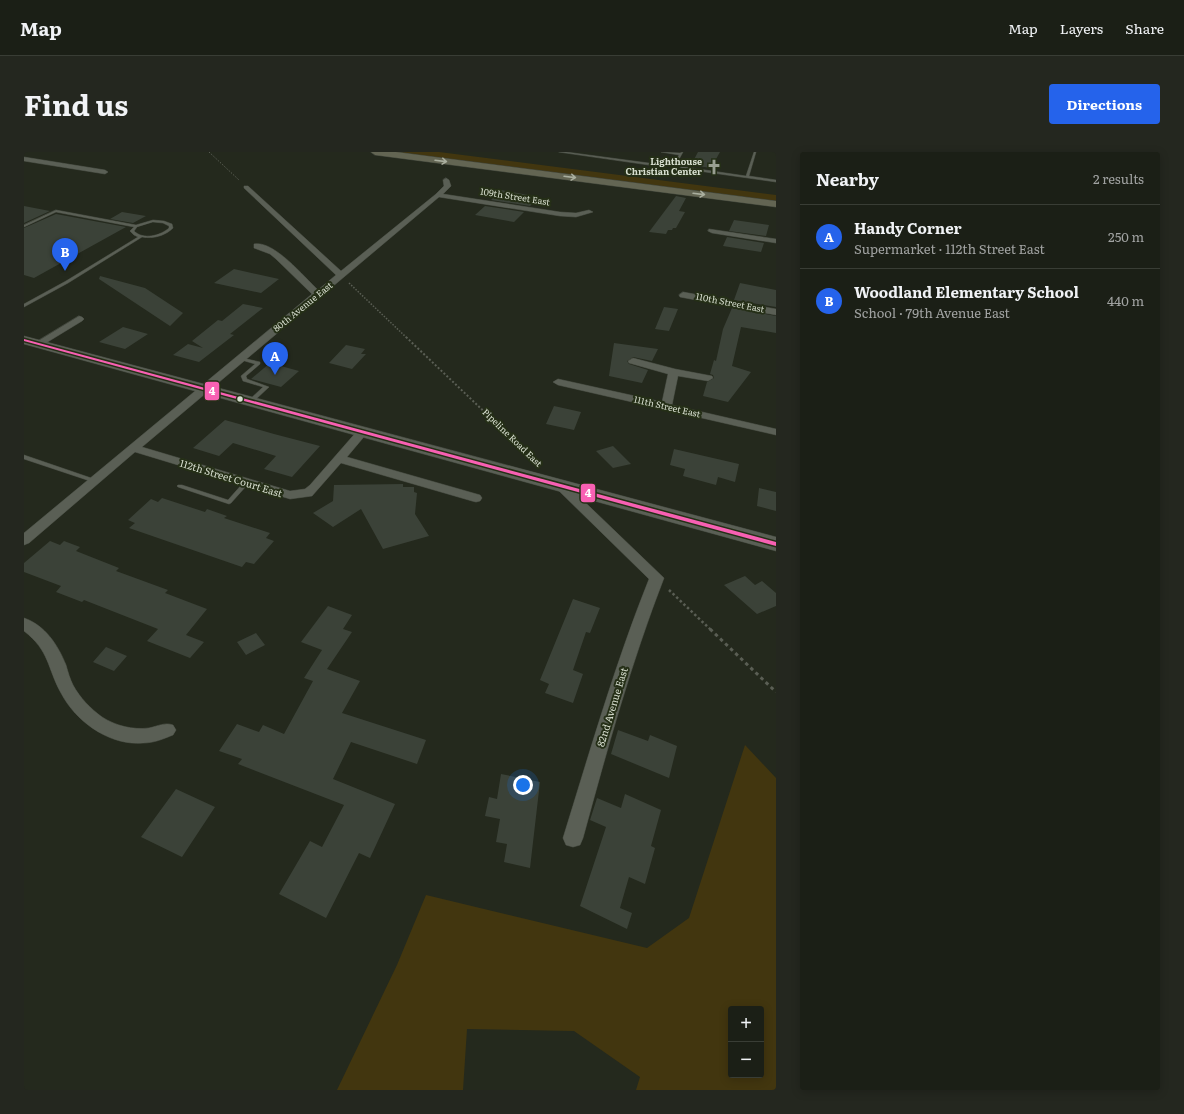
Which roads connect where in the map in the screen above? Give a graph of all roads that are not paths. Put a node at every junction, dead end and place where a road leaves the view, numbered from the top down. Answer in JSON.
{"nodes":[{"id":1,"x":375,"y":152,"type":"edge"},
{"id":2,"x":562,"y":152,"type":"edge"},
{"id":3,"x":662,"y":152,"type":"edge"},
{"id":4,"x":755,"y":152,"type":"edge"},
{"id":5,"x":682,"y":153,"type":"edge"},
{"id":6,"x":24,"y":159,"type":"edge"},
{"id":7,"x":676,"y":164,"type":"junction"},
{"id":8,"x":105,"y":172,"type":"dead end"},
{"id":9,"x":747,"y":177,"type":"junction"},
{"id":10,"x":446,"y":180,"type":"dead end"},
{"id":11,"x":776,"y":181,"type":"edge"},
{"id":12,"x":246,"y":187,"type":"road end"},
{"id":13,"x":438,"y":195,"type":"junction"},
{"id":14,"x":776,"y":204,"type":"edge"},
{"id":15,"x":589,"y":212,"type":"dead end"},
{"id":16,"x":24,"y":226,"type":"edge"},
{"id":17,"x":136,"y":226,"type":"junction"},
{"id":18,"x":712,"y":231,"type":"dead end"},
{"id":19,"x":142,"y":236,"type":"junction"},
{"id":20,"x":776,"y":241,"type":"edge"},
{"id":21,"x":257,"y":246,"type":"dead end"},
{"id":22,"x":341,"y":276,"type":"junction"},
{"id":23,"x":318,"y":295,"type":"junction"},
{"id":24,"x":683,"y":295,"type":"dead end"},
{"id":25,"x":24,"y":306,"type":"edge"},
{"id":26,"x":776,"y":312,"type":"edge"},
{"id":27,"x":79,"y":319,"type":"dead end"},
{"id":28,"x":31,"y":342,"type":"edge"},
{"id":29,"x":240,"y":358,"type":"junction"},
{"id":30,"x":633,"y":361,"type":"dead end"},
{"id":31,"x":674,"y":372,"type":"junction"},
{"id":32,"x":708,"y":378,"type":"dead end"},
{"id":33,"x":558,"y":382,"type":"dead end"},
{"id":34,"x":203,"y":389,"type":"junction"},
{"id":35,"x":251,"y":402,"type":"junction"},
{"id":36,"x":666,"y":407,"type":"junction"},
{"id":37,"x":362,"y":432,"type":"junction"},
{"id":38,"x":776,"y":432,"type":"edge"},
{"id":39,"x":133,"y":448,"type":"junction"},
{"id":40,"x":24,"y":457,"type":"edge"},
{"id":41,"x":339,"y":458,"type":"junction"},
{"id":42,"x":95,"y":481,"type":"junction"},
{"id":43,"x":246,"y":483,"type":"junction"},
{"id":44,"x":180,"y":486,"type":"dead end"},
{"id":45,"x":562,"y":486,"type":"junction"},
{"id":46,"x":476,"y":498,"type":"dead end"},
{"id":47,"x":24,"y":540,"type":"edge"},
{"id":48,"x":776,"y":544,"type":"edge"},
{"id":49,"x":24,"y":624,"type":"edge"},
{"id":50,"x":167,"y":730,"type":"dead end"},
{"id":51,"x":573,"y":838,"type":"dead end"}],
"edges":[{"from":1,"to":14,"type":"highway","one_way":true},
{"from":2,"to":7,"type":"lane"},
{"from":3,"to":5,"type":"lane"},
{"from":4,"to":9,"type":"lane"},
{"from":5,"to":7,"type":"lane"},
{"from":6,"to":8,"type":"street"},
{"from":7,"to":9,"type":"lane"},
{"from":9,"to":11,"type":"lane"},
{"from":10,"to":13,"type":"street","name":"80th Avenue East"},
{"from":12,"to":22,"type":"street"},
{"from":13,"to":15,"type":"street","name":"109th Street East"},
{"from":13,"to":22,"type":"street","name":"80th Avenue East"},
{"from":16,"to":17,"type":"lane"},
{"from":17,"to":19,"type":"lane"},
{"from":17,"to":19,"type":"lane"},
{"from":18,"to":20,"type":"street"},
{"from":19,"to":25,"type":"lane"},
{"from":21,"to":23,"type":"street"},
{"from":22,"to":23,"type":"street","name":"80th Avenue East"},
{"from":23,"to":29,"type":"street","name":"80th Avenue East"},
{"from":24,"to":26,"type":"street","name":"110th Street East"},
{"from":27,"to":28,"type":"street"},
{"from":28,"to":34,"type":"main road"},
{"from":29,"to":34,"type":"street","name":"80th Avenue East"},
{"from":29,"to":35,"type":"lane"},
{"from":30,"to":31,"type":"street"},
{"from":31,"to":32,"type":"street"},
{"from":31,"to":36,"type":"street"},
{"from":33,"to":36,"type":"street","name":"111th Street East"},
{"from":34,"to":35,"type":"main road"},
{"from":34,"to":39,"type":"street","name":"80th Avenue East"},
{"from":35,"to":37,"type":"main road"},
{"from":36,"to":38,"type":"street","name":"111th Street East"},
{"from":37,"to":41,"type":"street","name":"112th Street Court East"},
{"from":37,"to":45,"type":"main road"},
{"from":39,"to":42,"type":"street","name":"80th Avenue East"},
{"from":39,"to":43,"type":"street","name":"112th Street Court East"},
{"from":40,"to":42,"type":"lane"},
{"from":41,"to":43,"type":"street","name":"112th Street Court East"},
{"from":41,"to":46,"type":"street"},
{"from":42,"to":47,"type":"street","name":"80th Avenue East"},
{"from":43,"to":44,"type":"lane"},
{"from":45,"to":48,"type":"main road"},
{"from":45,"to":51,"type":"street","name":"82nd Avenue East"},
{"from":49,"to":50,"type":"street"}]}
